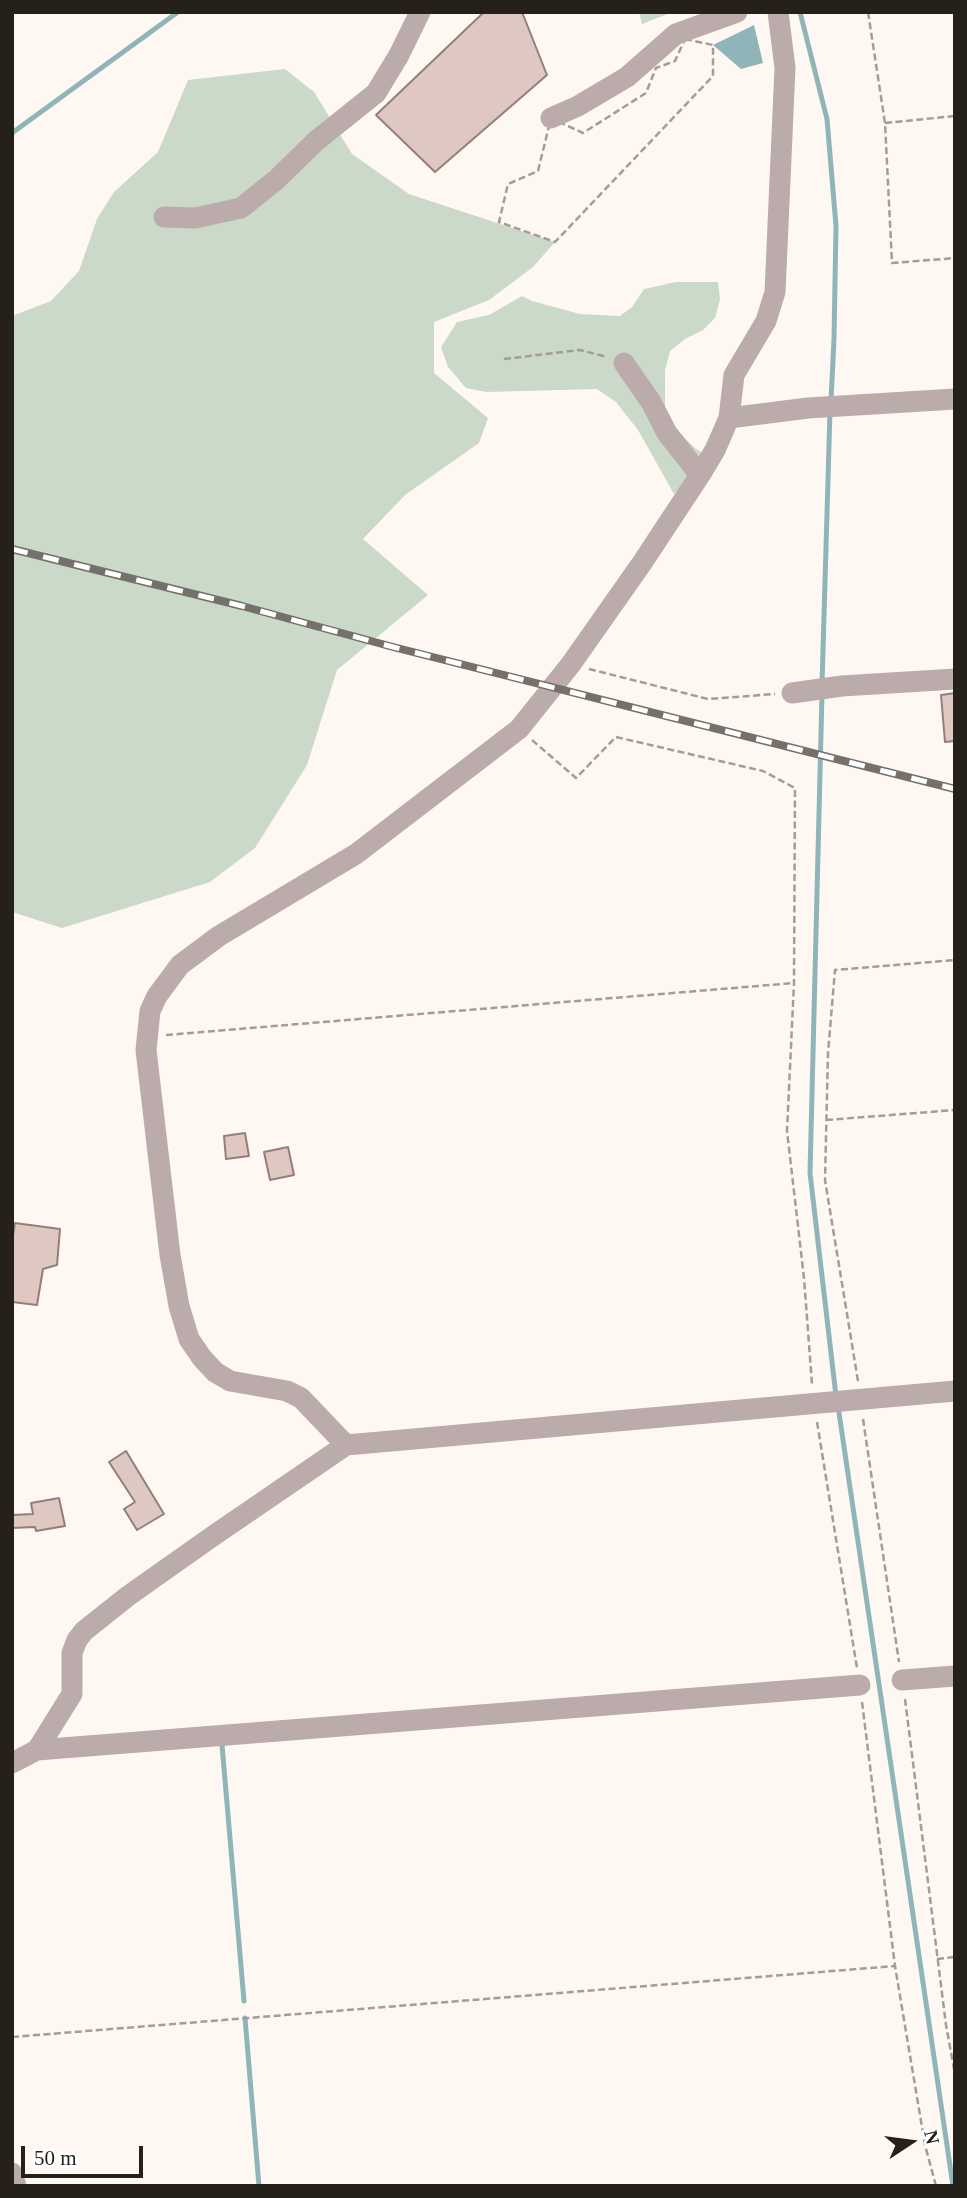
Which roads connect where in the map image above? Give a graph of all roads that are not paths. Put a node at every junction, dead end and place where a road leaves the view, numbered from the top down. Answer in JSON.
{"nodes":[{"id":1,"x":419,"y":12,"type":"edge"},
{"id":2,"x":737,"y":12,"type":"edge"},
{"id":3,"x":778,"y":12,"type":"edge"},
{"id":4,"x":551,"y":118,"type":"road end"},
{"id":5,"x":164,"y":217,"type":"dead end"},
{"id":6,"x":624,"y":363,"type":"road end"},
{"id":7,"x":955,"y":399,"type":"edge"},
{"id":8,"x":729,"y":418,"type":"junction"},
{"id":9,"x":700,"y":475,"type":"junction"},
{"id":10,"x":955,"y":679,"type":"edge"},
{"id":11,"x":792,"y":693,"type":"road end"},
{"id":12,"x":955,"y":1391,"type":"edge"},
{"id":13,"x":346,"y":1445,"type":"junction"},
{"id":14,"x":955,"y":1676,"type":"edge"},
{"id":15,"x":902,"y":1680,"type":"road end"},
{"id":16,"x":860,"y":1685,"type":"dead end"},
{"id":17,"x":37,"y":1750,"type":"junction"},
{"id":18,"x":12,"y":1763,"type":"edge"},
{"id":19,"x":12,"y":2174,"type":"edge"},
{"id":20,"x":16,"y":2186,"type":"edge"}],
"edges":[{"from":1,"to":5,"type":"street"},
{"from":2,"to":4,"type":"street"},
{"from":3,"to":8,"type":"street"},
{"from":6,"to":9,"type":"street"},
{"from":7,"to":8,"type":"street"},
{"from":8,"to":9,"type":"street"},
{"from":9,"to":13,"type":"street"},
{"from":10,"to":11,"type":"street"},
{"from":12,"to":13,"type":"street"},
{"from":13,"to":17,"type":"street"},
{"from":14,"to":15,"type":"street"},
{"from":16,"to":17,"type":"street"},
{"from":17,"to":18,"type":"street"},
{"from":19,"to":20,"type":"street"}]}
